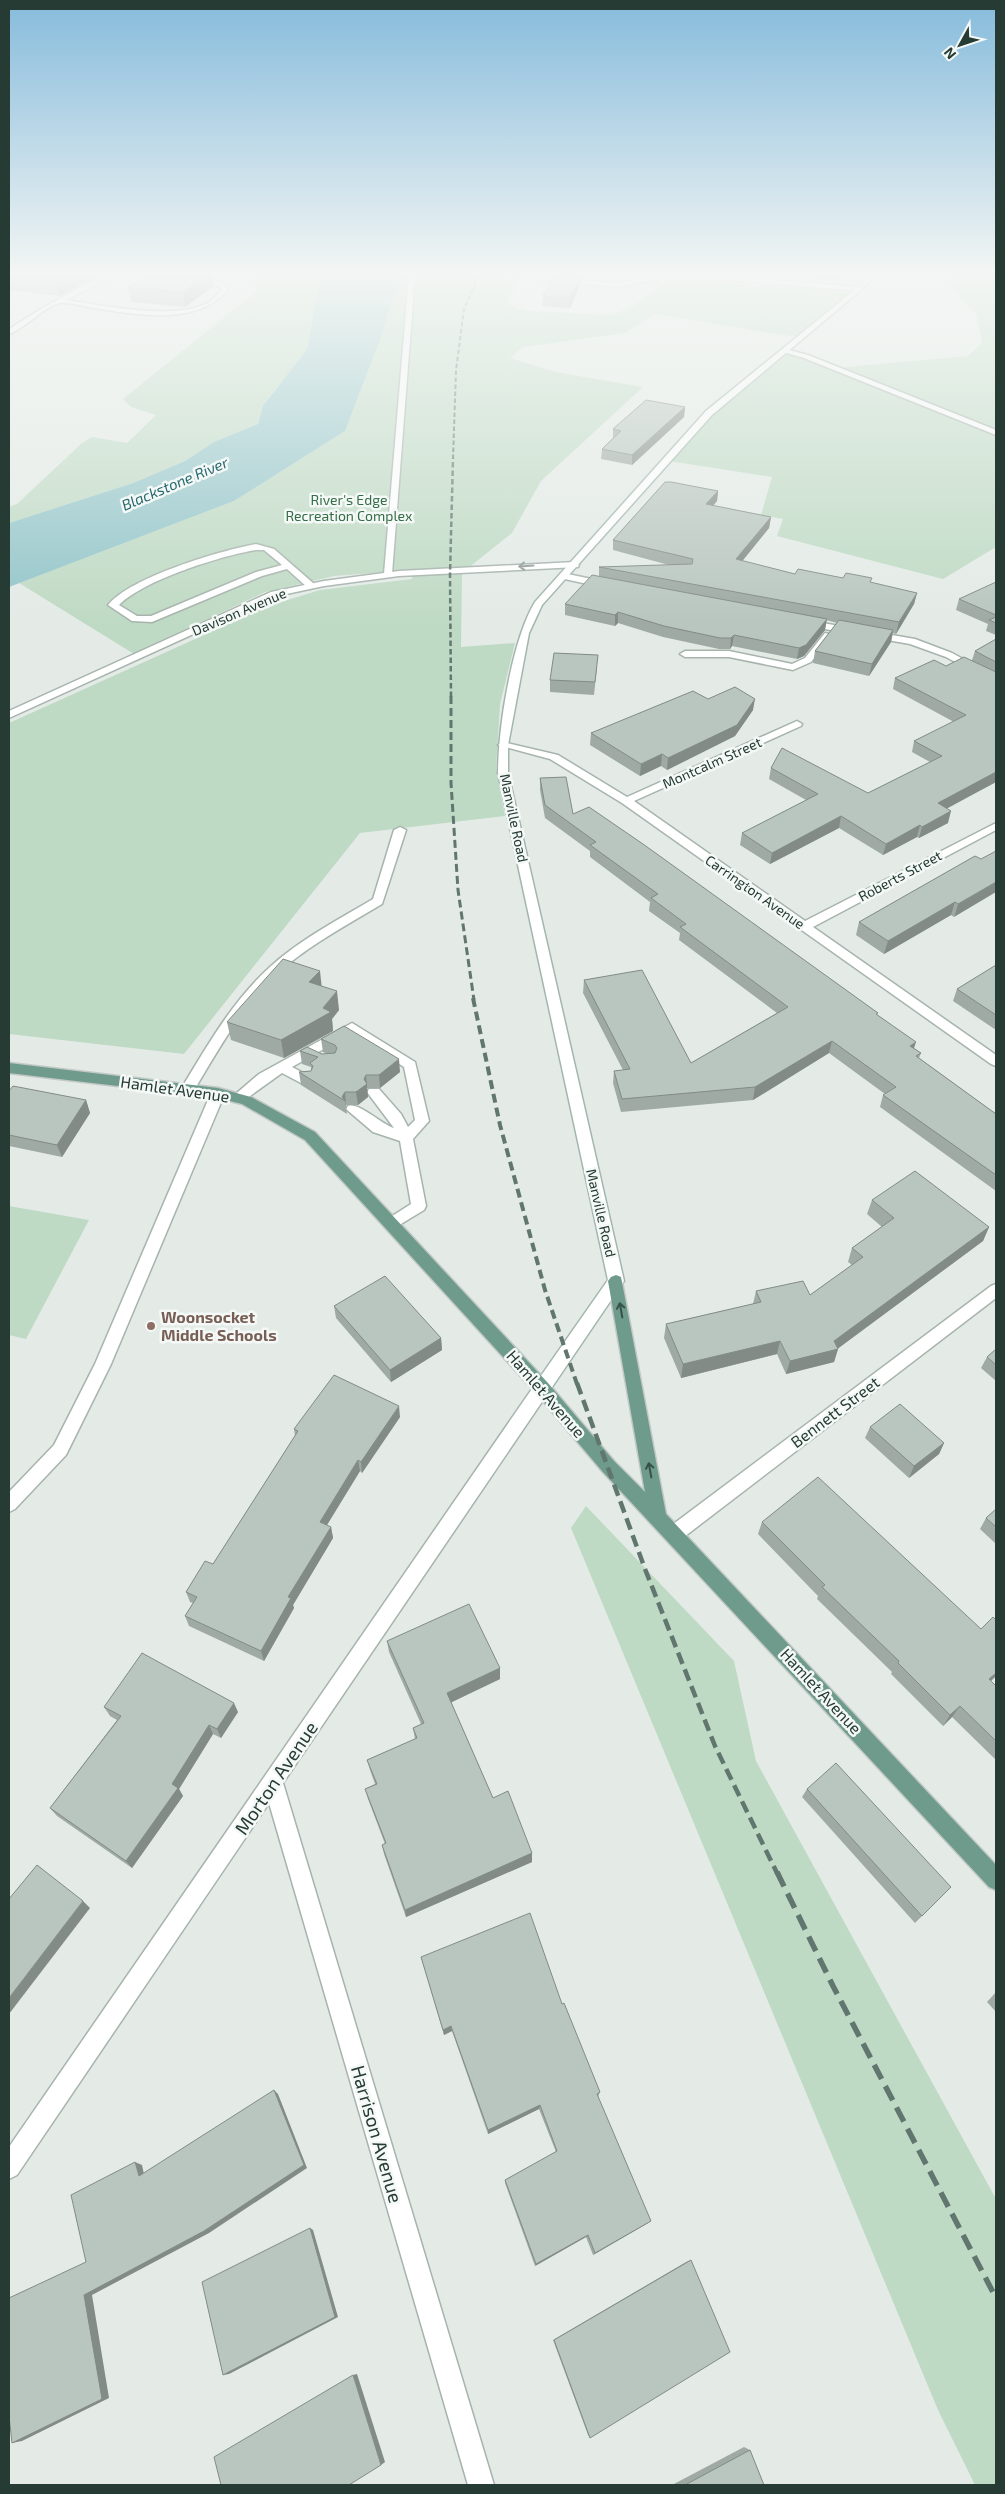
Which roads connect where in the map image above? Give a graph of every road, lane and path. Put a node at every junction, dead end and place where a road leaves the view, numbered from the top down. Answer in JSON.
{"nodes":[{"id":1,"x":403,"y":388,"type":"edge"},
{"id":2,"x":739,"y":388,"type":"edge"},
{"id":3,"x":886,"y":388,"type":"edge"},
{"id":4,"x":996,"y":433,"type":"edge"},
{"id":5,"x":575,"y":565,"type":"junction"},
{"id":6,"x":287,"y":566,"type":"junction"},
{"id":7,"x":388,"y":574,"type":"junction"},
{"id":8,"x":563,"y":576,"type":"junction"},
{"id":9,"x":310,"y":585,"type":"junction"},
{"id":10,"x":621,"y":588,"type":"edge"},
{"id":11,"x":795,"y":621,"type":"edge"},
{"id":12,"x":834,"y":628,"type":"junction"},
{"id":13,"x":685,"y":654,"type":"dead end"},
{"id":14,"x":996,"y":681,"type":"edge"},
{"id":15,"x":9,"y":715,"type":"edge"},
{"id":16,"x":797,"y":724,"type":"dead end"},
{"id":17,"x":503,"y":745,"type":"junction"},
{"id":18,"x":626,"y":801,"type":"junction"},
{"id":19,"x":996,"y":826,"type":"edge"},
{"id":20,"x":400,"y":830,"type":"dead end"},
{"id":21,"x":804,"y":926,"type":"junction"},
{"id":22,"x":308,"y":1052,"type":"junction"},
{"id":23,"x":323,"y":1059,"type":"edge"},
{"id":24,"x":996,"y":1061,"type":"edge"},
{"id":25,"x":281,"y":1067,"type":"junction"},
{"id":26,"x":9,"y":1068,"type":"edge"},
{"id":27,"x":306,"y":1080,"type":"edge"},
{"id":28,"x":188,"y":1089,"type":"junction"},
{"id":29,"x":374,"y":1092,"type":"edge"},
{"id":30,"x":218,"y":1093,"type":"junction"},
{"id":31,"x":238,"y":1098,"type":"junction"},
{"id":32,"x":353,"y":1109,"type":"edge"},
{"id":33,"x":406,"y":1138,"type":"junction"},
{"id":34,"x":391,"y":1224,"type":"junction"},
{"id":35,"x":616,"y":1281,"type":"junction"},
{"id":36,"x":996,"y":1290,"type":"edge"},
{"id":37,"x":542,"y":1388,"type":"junction"},
{"id":38,"x":9,"y":1504,"type":"edge"},
{"id":39,"x":658,"y":1518,"type":"junction"},
{"id":40,"x":674,"y":1534,"type":"junction"},
{"id":41,"x":273,"y":1782,"type":"junction"},
{"id":42,"x":996,"y":1880,"type":"edge"},
{"id":43,"x":9,"y":2167,"type":"edge"},
{"id":44,"x":481,"y":2485,"type":"edge"}],
"edges":[{"from":1,"to":7,"type":"street"},
{"from":2,"to":5,"type":"street","name":"Manville Road"},
{"from":3,"to":4,"type":"street"},
{"from":5,"to":7,"type":"street","name":"Davison Avenue","one_way":true},
{"from":5,"to":8,"type":"street","name":"Manville Road"},
{"from":6,"to":6,"type":"street"},
{"from":6,"to":9,"type":"street"},
{"from":7,"to":9,"type":"street","name":"Davison Avenue"},
{"from":8,"to":10,"type":"street"},
{"from":8,"to":17,"type":"street","name":"Manville Road"},
{"from":9,"to":15,"type":"street","name":"Davison Avenue"},
{"from":11,"to":12,"type":"street"},
{"from":12,"to":13,"type":"street"},
{"from":12,"to":14,"type":"street"},
{"from":16,"to":18,"type":"street","name":"Montcalm Street"},
{"from":17,"to":18,"type":"street","name":"Carrington Avenue"},
{"from":17,"to":35,"type":"street","name":"Manville Road"},
{"from":18,"to":21,"type":"street","name":"Carrington Avenue"},
{"from":19,"to":21,"type":"street","name":"Roberts Street"},
{"from":20,"to":28,"type":"street"},
{"from":21,"to":24,"type":"street","name":"Carrington Avenue"},
{"from":22,"to":23,"type":"street"},
{"from":22,"to":25,"type":"street"},
{"from":22,"to":33,"type":"street"},
{"from":25,"to":27,"type":"street"},
{"from":25,"to":31,"type":"street"},
{"from":26,"to":28,"type":"main road","name":"Hamlet Avenue"},
{"from":28,"to":30,"type":"main road","name":"Hamlet Avenue"},
{"from":29,"to":33,"type":"street"},
{"from":30,"to":31,"type":"main road","name":"Hamlet Avenue"},
{"from":30,"to":38,"type":"street"},
{"from":31,"to":34,"type":"main road","name":"Hamlet Avenue"},
{"from":32,"to":33,"type":"street"},
{"from":33,"to":34,"type":"street"},
{"from":34,"to":37,"type":"main road","name":"Hamlet Avenue"},
{"from":35,"to":37,"type":"street","name":"Manville Road"},
{"from":39,"to":35,"type":"main road","one_way":true},
{"from":36,"to":40,"type":"street","name":"Bennett Street"},
{"from":37,"to":39,"type":"main road","name":"Hamlet Avenue"},
{"from":37,"to":41,"type":"street","name":"Morton Avenue"},
{"from":39,"to":40,"type":"main road","name":"Hamlet Avenue"},
{"from":40,"to":42,"type":"main road","name":"Hamlet Avenue"},
{"from":41,"to":43,"type":"street","name":"Morton Avenue"},
{"from":41,"to":44,"type":"street","name":"Harrison Avenue"}]}
